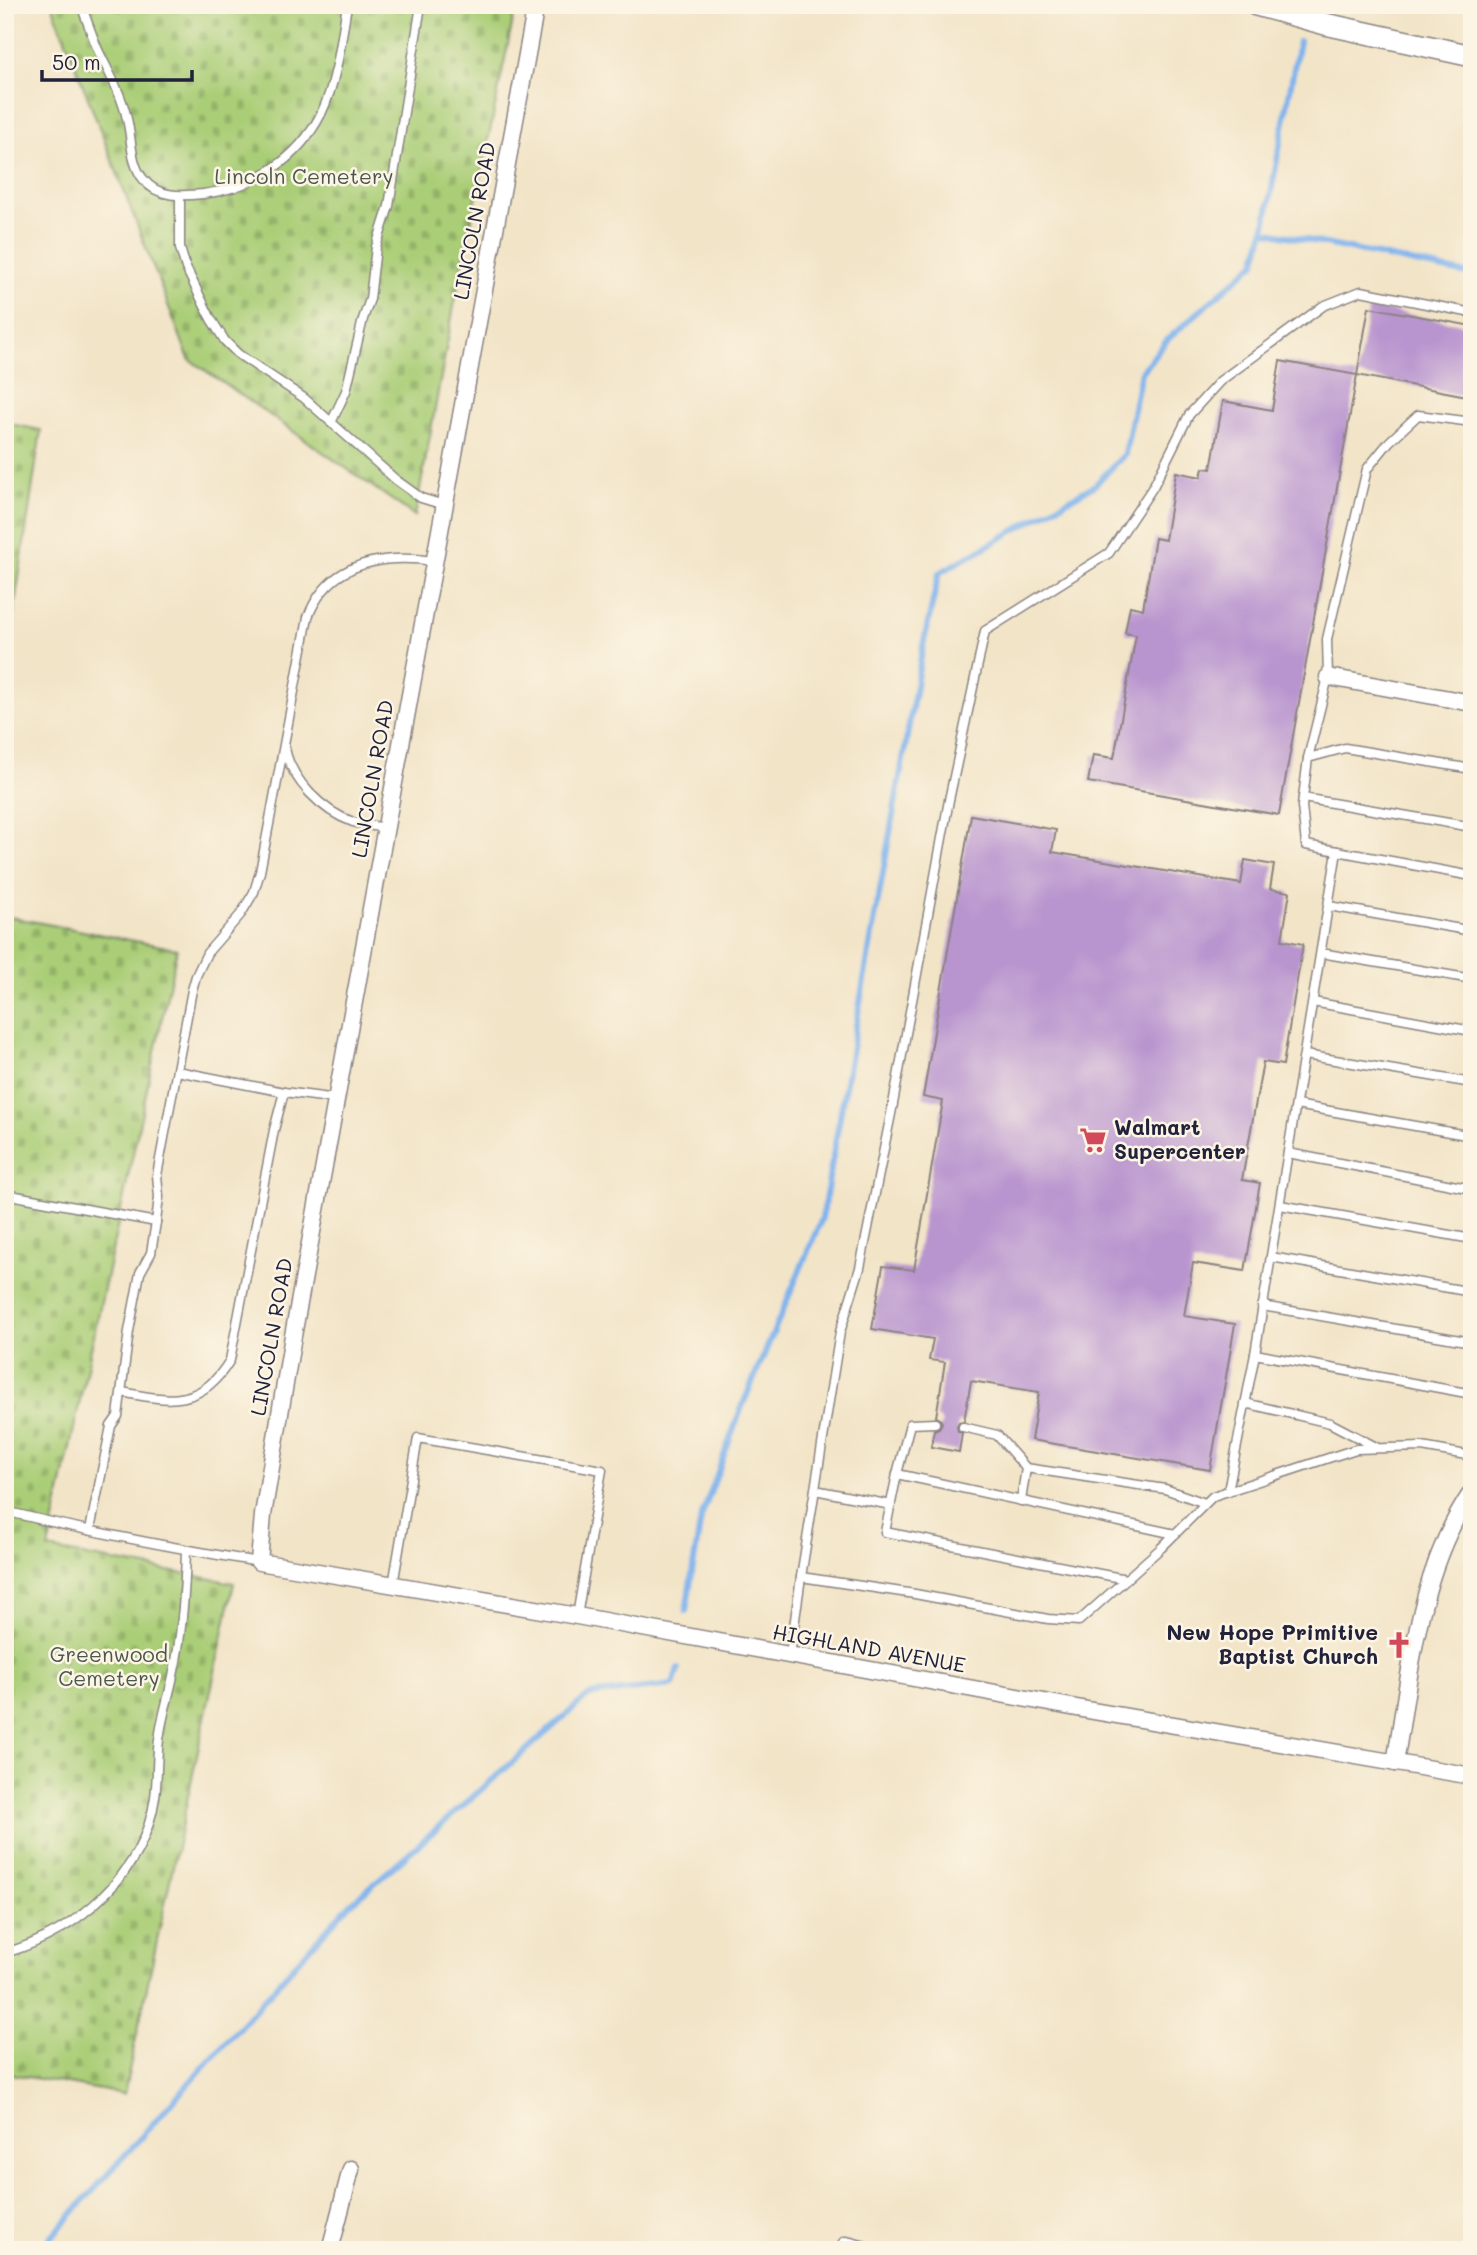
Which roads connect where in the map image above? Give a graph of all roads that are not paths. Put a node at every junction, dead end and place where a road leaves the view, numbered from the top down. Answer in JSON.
{"nodes":[{"id":1,"x":81,"y":5,"type":"edge"},
{"id":2,"x":347,"y":5,"type":"edge"},
{"id":3,"x":421,"y":5,"type":"edge"},
{"id":4,"x":536,"y":5,"type":"edge"},
{"id":5,"x":1256,"y":5,"type":"edge"},
{"id":6,"x":1472,"y":56,"type":"edge"},
{"id":7,"x":180,"y":197,"type":"junction"},
{"id":8,"x":1472,"y":313,"type":"edge"},
{"id":9,"x":1472,"y":422,"type":"edge"},
{"id":10,"x":331,"y":423,"type":"junction"},
{"id":11,"x":444,"y":505,"type":"junction"},
{"id":12,"x":434,"y":561,"type":"junction"},
{"id":13,"x":1328,"y":677,"type":"junction"},
{"id":14,"x":1472,"y":703,"type":"edge"},
{"id":15,"x":284,"y":745,"type":"junction"},
{"id":16,"x":1308,"y":758,"type":"junction"},
{"id":17,"x":1472,"y":769,"type":"edge"},
{"id":18,"x":1303,"y":798,"type":"junction"},
{"id":19,"x":1472,"y":827,"type":"edge"},
{"id":20,"x":386,"y":828,"type":"junction"},
{"id":21,"x":1337,"y":851,"type":"junction"},
{"id":22,"x":1472,"y":876,"type":"edge"},
{"id":23,"x":1329,"y":906,"type":"junction"},
{"id":24,"x":1472,"y":931,"type":"edge"},
{"id":25,"x":1321,"y":953,"type":"junction"},
{"id":26,"x":1472,"y":979,"type":"edge"},
{"id":27,"x":1314,"y":1002,"type":"junction"},
{"id":28,"x":1472,"y":1031,"type":"edge"},
{"id":29,"x":1305,"y":1055,"type":"junction"},
{"id":30,"x":177,"y":1071,"type":"junction"},
{"id":31,"x":1472,"y":1083,"type":"edge"},
{"id":32,"x":284,"y":1092,"type":"junction"},
{"id":33,"x":337,"y":1099,"type":"junction"},
{"id":34,"x":1296,"y":1105,"type":"junction"},
{"id":35,"x":1472,"y":1136,"type":"edge"},
{"id":36,"x":1288,"y":1153,"type":"junction"},
{"id":37,"x":1472,"y":1189,"type":"edge"},
{"id":38,"x":5,"y":1194,"type":"edge"},
{"id":39,"x":1280,"y":1205,"type":"junction"},
{"id":40,"x":156,"y":1222,"type":"junction"},
{"id":41,"x":1472,"y":1239,"type":"edge"},
{"id":42,"x":1270,"y":1257,"type":"junction"},
{"id":43,"x":1472,"y":1292,"type":"edge"},
{"id":44,"x":1262,"y":1306,"type":"junction"},
{"id":45,"x":1472,"y":1342,"type":"edge"},
{"id":46,"x":1255,"y":1354,"type":"junction"},
{"id":47,"x":122,"y":1392,"type":"junction"},
{"id":48,"x":1472,"y":1394,"type":"edge"},
{"id":49,"x":1245,"y":1404,"type":"junction"},
{"id":50,"x":935,"y":1423,"type":"dead end"},
{"id":51,"x":962,"y":1427,"type":"dead end"},
{"id":52,"x":1378,"y":1448,"type":"junction"},
{"id":53,"x":1472,"y":1455,"type":"edge"},
{"id":54,"x":1026,"y":1468,"type":"junction"},
{"id":55,"x":897,"y":1474,"type":"junction"},
{"id":56,"x":815,"y":1490,"type":"junction"},
{"id":57,"x":1228,"y":1491,"type":"junction"},
{"id":58,"x":1472,"y":1492,"type":"edge"},
{"id":59,"x":1021,"y":1501,"type":"junction"},
{"id":60,"x":1205,"y":1503,"type":"junction"},
{"id":61,"x":891,"y":1505,"type":"junction"},
{"id":62,"x":5,"y":1511,"type":"edge"},
{"id":63,"x":1465,"y":1517,"type":"edge"},
{"id":64,"x":90,"y":1530,"type":"junction"},
{"id":65,"x":1174,"y":1534,"type":"junction"},
{"id":66,"x":186,"y":1550,"type":"junction"},
{"id":67,"x":259,"y":1562,"type":"junction"},
{"id":68,"x":801,"y":1577,"type":"junction"},
{"id":69,"x":1126,"y":1579,"type":"junction"},
{"id":70,"x":393,"y":1585,"type":"junction"},
{"id":71,"x":577,"y":1616,"type":"junction"},
{"id":72,"x":790,"y":1656,"type":"junction"},
{"id":73,"x":1395,"y":1763,"type":"junction"},
{"id":74,"x":1472,"y":1776,"type":"edge"},
{"id":75,"x":5,"y":1953,"type":"edge"},
{"id":76,"x":351,"y":2169,"type":"dead end"},
{"id":77,"x":846,"y":2245,"type":"dead end"},
{"id":78,"x":330,"y":2250,"type":"edge"},
{"id":79,"x":865,"y":2250,"type":"edge"}],
"edges":[{"from":1,"to":7,"type":"lane"},
{"from":2,"to":7,"type":"lane"},
{"from":3,"to":10,"type":"lane"},
{"from":4,"to":11,"type":"street","name":"LINCOLN ROAD"},
{"from":5,"to":6,"type":"street"},
{"from":7,"to":10,"type":"lane"},
{"from":8,"to":56,"type":"lane"},
{"from":9,"to":13,"type":"lane"},
{"from":10,"to":11,"type":"lane"},
{"from":11,"to":12,"type":"street","name":"LINCOLN ROAD"},
{"from":12,"to":15,"type":"lane"},
{"from":12,"to":20,"type":"street","name":"LINCOLN ROAD"},
{"from":13,"to":14,"type":"street"},
{"from":13,"to":16,"type":"lane"},
{"from":15,"to":20,"type":"lane"},
{"from":15,"to":30,"type":"lane"},
{"from":16,"to":17,"type":"lane"},
{"from":16,"to":18,"type":"lane"},
{"from":18,"to":19,"type":"lane"},
{"from":18,"to":21,"type":"lane"},
{"from":20,"to":33,"type":"street","name":"LINCOLN ROAD"},
{"from":21,"to":22,"type":"lane"},
{"from":21,"to":23,"type":"lane"},
{"from":23,"to":24,"type":"lane"},
{"from":23,"to":25,"type":"lane"},
{"from":25,"to":26,"type":"lane"},
{"from":25,"to":27,"type":"lane"},
{"from":27,"to":28,"type":"lane"},
{"from":27,"to":29,"type":"lane"},
{"from":29,"to":31,"type":"lane"},
{"from":29,"to":34,"type":"lane"},
{"from":30,"to":32,"type":"lane"},
{"from":30,"to":40,"type":"lane"},
{"from":32,"to":33,"type":"lane"},
{"from":32,"to":47,"type":"lane"},
{"from":33,"to":67,"type":"street","name":"LINCOLN ROAD"},
{"from":34,"to":35,"type":"lane"},
{"from":34,"to":36,"type":"lane"},
{"from":36,"to":37,"type":"lane"},
{"from":36,"to":39,"type":"lane"},
{"from":38,"to":40,"type":"lane"},
{"from":39,"to":41,"type":"lane"},
{"from":39,"to":42,"type":"lane"},
{"from":40,"to":47,"type":"lane"},
{"from":42,"to":43,"type":"lane"},
{"from":42,"to":44,"type":"lane"},
{"from":44,"to":45,"type":"lane"},
{"from":44,"to":46,"type":"lane"},
{"from":46,"to":48,"type":"lane"},
{"from":46,"to":49,"type":"lane"},
{"from":47,"to":64,"type":"lane"},
{"from":49,"to":52,"type":"lane"},
{"from":49,"to":57,"type":"lane"},
{"from":50,"to":55,"type":"lane"},
{"from":51,"to":54,"type":"lane"},
{"from":52,"to":53,"type":"lane"},
{"from":52,"to":57,"type":"lane"},
{"from":54,"to":59,"type":"lane"},
{"from":54,"to":60,"type":"lane"},
{"from":55,"to":59,"type":"lane"},
{"from":55,"to":61,"type":"lane"},
{"from":56,"to":61,"type":"lane"},
{"from":56,"to":68,"type":"lane"},
{"from":57,"to":60,"type":"lane"},
{"from":58,"to":63,"type":"street"},
{"from":59,"to":65,"type":"lane"},
{"from":60,"to":65,"type":"lane"},
{"from":61,"to":69,"type":"lane"},
{"from":62,"to":64,"type":"lane"},
{"from":63,"to":73,"type":"street"},
{"from":64,"to":66,"type":"lane"},
{"from":65,"to":69,"type":"lane"},
{"from":66,"to":67,"type":"lane"},
{"from":66,"to":75,"type":"lane"},
{"from":67,"to":70,"type":"street","name":"HIGHLAND AVENUE"},
{"from":68,"to":69,"type":"lane"},
{"from":68,"to":72,"type":"lane"},
{"from":70,"to":71,"type":"street","name":"HIGHLAND AVENUE"},
{"from":70,"to":71,"type":"lane"},
{"from":71,"to":72,"type":"street","name":"HIGHLAND AVENUE"},
{"from":72,"to":73,"type":"street","name":"HIGHLAND AVENUE"},
{"from":73,"to":74,"type":"street","name":"HIGHLAND AVENUE"},
{"from":76,"to":78,"type":"street"},
{"from":77,"to":79,"type":"street"}]}
